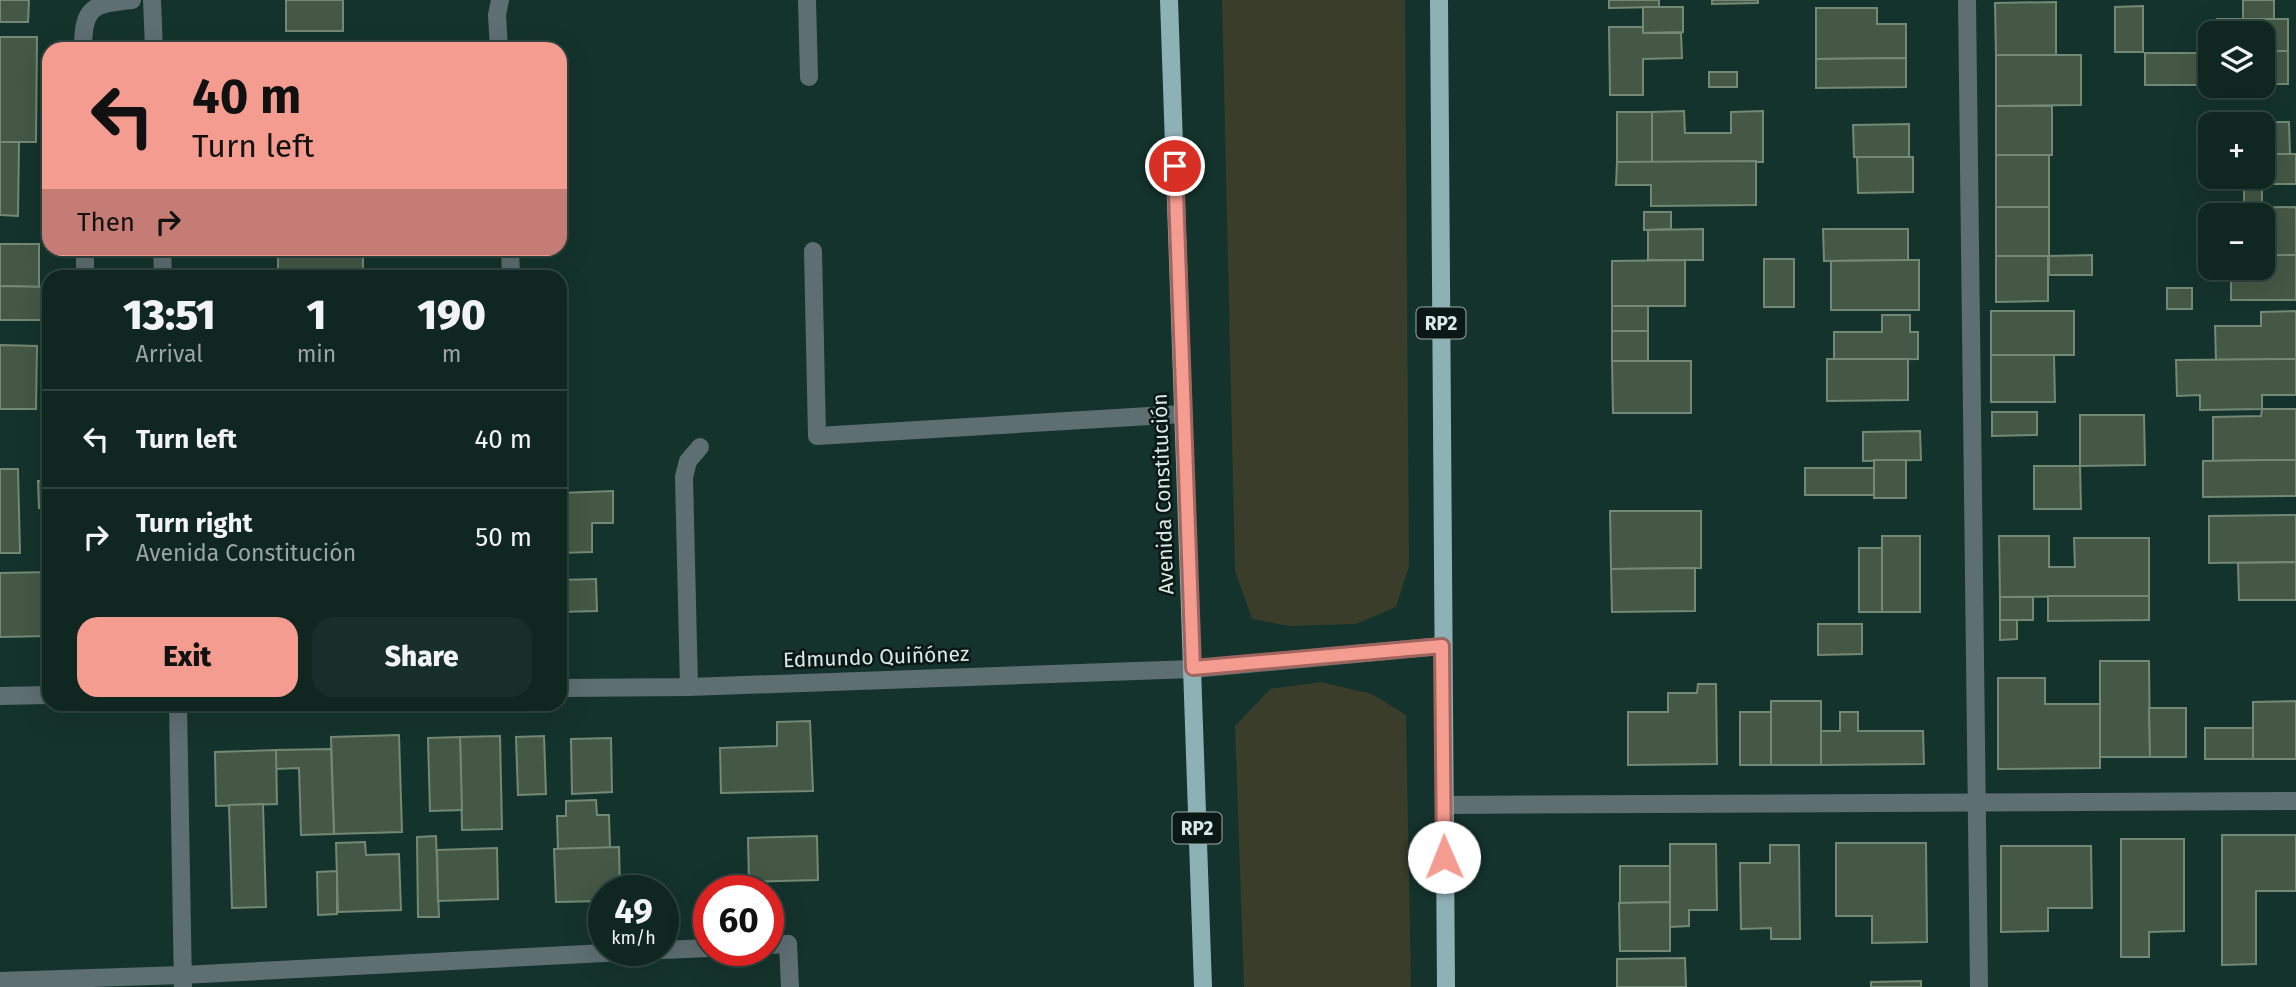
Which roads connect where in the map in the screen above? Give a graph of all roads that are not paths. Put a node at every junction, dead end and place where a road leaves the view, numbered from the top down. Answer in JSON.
{"nodes":[{"id":1,"x":132,"y":0,"type":"edge"},
{"id":2,"x":152,"y":0,"type":"edge"},
{"id":3,"x":500,"y":0,"type":"edge"},
{"id":4,"x":807,"y":0,"type":"edge"},
{"id":5,"x":1169,"y":0,"type":"edge"},
{"id":6,"x":1439,"y":0,"type":"edge"},
{"id":7,"x":1967,"y":0,"type":"edge"},
{"id":8,"x":83,"y":42,"type":"edge"},
{"id":9,"x":153,"y":42,"type":"edge"},
{"id":10,"x":499,"y":42,"type":"edge"},
{"id":11,"x":809,"y":77,"type":"dead end"},
{"id":12,"x":813,"y":251,"type":"dead end"},
{"id":13,"x":1183,"y":414,"type":"junction"},
{"id":14,"x":700,"y":447,"type":"dead end"},
{"id":15,"x":1442,"y":646,"type":"junction"},
{"id":16,"x":1193,"y":668,"type":"junction"},
{"id":17,"x":689,"y":687,"type":"junction"},
{"id":18,"x":567,"y":688,"type":"edge"},
{"id":19,"x":0,"y":695,"type":"edge"},
{"id":20,"x":42,"y":695,"type":"edge"},
{"id":21,"x":177,"y":711,"type":"edge"},
{"id":22,"x":2296,"y":801,"type":"edge"},
{"id":23,"x":1977,"y":802,"type":"junction"},
{"id":24,"x":1444,"y":805,"type":"junction"},
{"id":25,"x":784,"y":944,"type":"edge"},
{"id":26,"x":588,"y":955,"type":"edge"},
{"id":27,"x":0,"y":981,"type":"edge"},
{"id":28,"x":183,"y":981,"type":"edge"},
{"id":29,"x":790,"y":987,"type":"edge"},
{"id":30,"x":1203,"y":987,"type":"edge"},
{"id":31,"x":1446,"y":987,"type":"edge"},
{"id":32,"x":1979,"y":987,"type":"edge"}],
"edges":[{"from":1,"to":8,"type":"street"},
{"from":2,"to":9,"type":"street"},
{"from":3,"to":10,"type":"street"},
{"from":4,"to":11,"type":"street"},
{"from":5,"to":13,"type":"main road","name":"Avenida Constitución","number":"RP2"},
{"from":6,"to":15,"type":"main road","number":"RP2"},
{"from":7,"to":23,"type":"street"},
{"from":12,"to":13,"type":"street"},
{"from":13,"to":16,"type":"main road","name":"Avenida Constitución","number":"RP2"},
{"from":14,"to":17,"type":"street"},
{"from":15,"to":16,"type":"street","name":"Edmundo Quiñónez"},
{"from":15,"to":24,"type":"main road","number":"RP2"},
{"from":16,"to":17,"type":"street","name":"Edmundo Quiñónez"},
{"from":16,"to":30,"type":"main road","name":"Avenida Constitución","number":"RP2"},
{"from":17,"to":18,"type":"street","name":"Edmundo Quiñónez"},
{"from":19,"to":20,"type":"street"},
{"from":21,"to":28,"type":"street"},
{"from":22,"to":23,"type":"street"},
{"from":23,"to":24,"type":"street"},
{"from":23,"to":32,"type":"street"},
{"from":24,"to":31,"type":"main road","number":"RP2"},
{"from":25,"to":29,"type":"street"},
{"from":26,"to":28,"type":"street"},
{"from":27,"to":28,"type":"street"}]}
